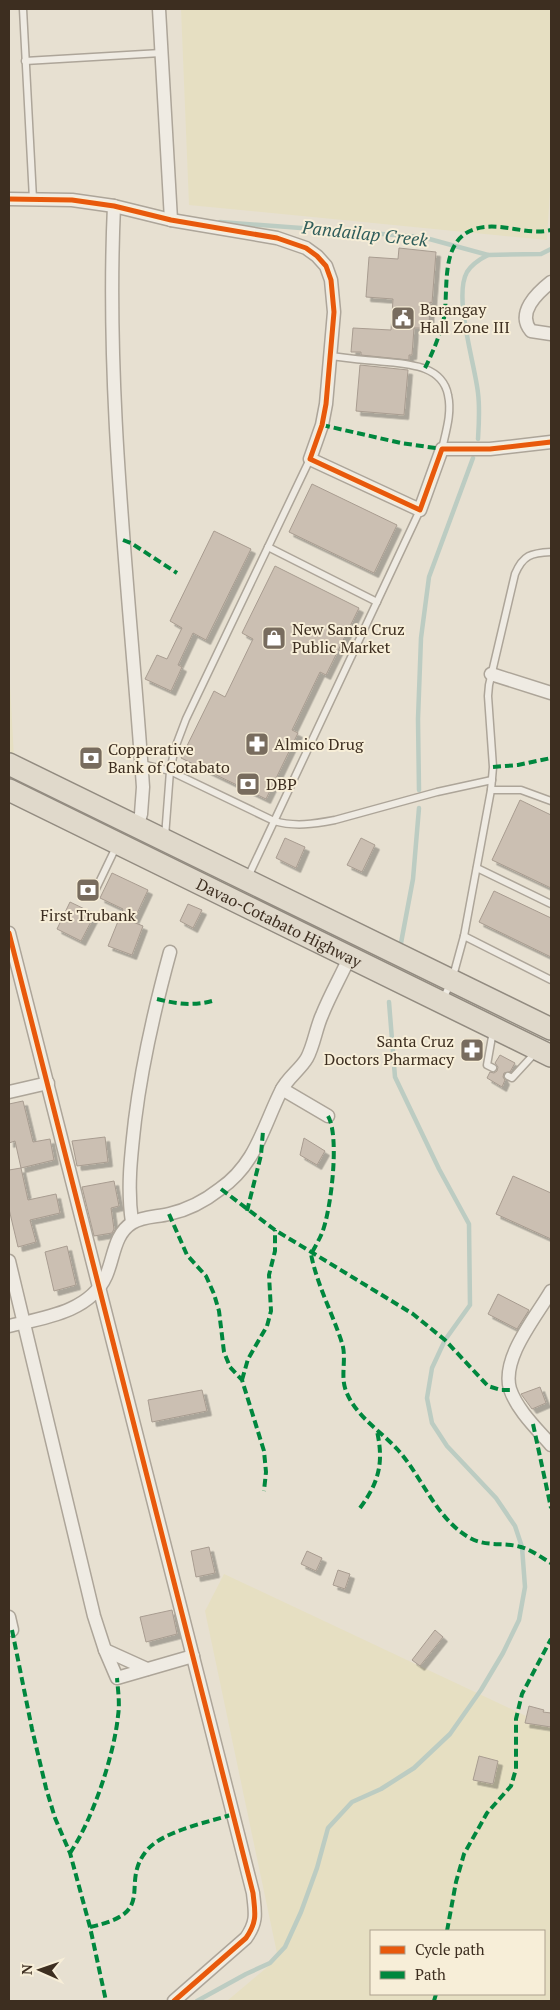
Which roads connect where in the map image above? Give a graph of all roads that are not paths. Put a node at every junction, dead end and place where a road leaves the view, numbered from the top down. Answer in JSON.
{"nodes":[{"id":1,"x":23,"y":9,"type":"edge"},
{"id":2,"x":160,"y":9,"type":"edge"},
{"id":3,"x":162,"y":52,"type":"junction"},
{"id":4,"x":26,"y":60,"type":"junction"},
{"id":5,"x":9,"y":199,"type":"edge"},
{"id":6,"x":33,"y":199,"type":"junction"},
{"id":7,"x":114,"y":206,"type":"junction"},
{"id":8,"x":171,"y":220,"type":"junction"},
{"id":9,"x":551,"y":282,"type":"edge"},
{"id":10,"x":551,"y":334,"type":"edge"},
{"id":11,"x":331,"y":356,"type":"junction"},
{"id":12,"x":551,"y":442,"type":"edge"},
{"id":13,"x":442,"y":449,"type":"junction"},
{"id":14,"x":310,"y":459,"type":"junction"},
{"id":15,"x":420,"y":510,"type":"junction"},
{"id":16,"x":268,"y":547,"type":"junction"},
{"id":17,"x":551,"y":552,"type":"edge"},
{"id":18,"x":377,"y":602,"type":"junction"},
{"id":19,"x":491,"y":674,"type":"junction"},
{"id":20,"x":551,"y":693,"type":"edge"},
{"id":21,"x":9,"y":764,"type":"edge"},
{"id":22,"x":142,"y":764,"type":"junction"},
{"id":23,"x":170,"y":771,"type":"junction"},
{"id":24,"x":492,"y":780,"type":"junction"},
{"id":25,"x":491,"y":790,"type":"junction"},
{"id":26,"x":11,"y":796,"type":"edge"},
{"id":27,"x":551,"y":801,"type":"edge"},
{"id":28,"x":274,"y":821,"type":"junction"},
{"id":29,"x":137,"y":827,"type":"junction"},
{"id":30,"x":165,"y":841,"type":"junction"},
{"id":31,"x":117,"y":844,"type":"junction"},
{"id":32,"x":155,"y":862,"type":"junction"},
{"id":33,"x":477,"y":868,"type":"junction"},
{"id":34,"x":246,"y":881,"type":"junction"},
{"id":35,"x":94,"y":893,"type":"dead end"},
{"id":36,"x":236,"y":902,"type":"junction"},
{"id":37,"x":551,"y":904,"type":"edge"},
{"id":38,"x":9,"y":933,"type":"edge"},
{"id":39,"x":464,"y":936,"type":"junction"},
{"id":40,"x":170,"y":952,"type":"dead end"},
{"id":41,"x":350,"y":956,"type":"junction"},
{"id":42,"x":452,"y":980,"type":"junction"},
{"id":43,"x":551,"y":980,"type":"edge"},
{"id":44,"x":442,"y":1001,"type":"junction"},
{"id":45,"x":494,"y":1027,"type":"junction"},
{"id":46,"x":551,"y":1029,"type":"edge"},
{"id":47,"x":545,"y":1052,"type":"edge"},
{"id":48,"x":492,"y":1068,"type":"dead end"},
{"id":49,"x":508,"y":1076,"type":"dead end"},
{"id":50,"x":48,"y":1083,"type":"junction"},
{"id":51,"x":282,"y":1088,"type":"junction"},
{"id":52,"x":9,"y":1092,"type":"edge"},
{"id":53,"x":328,"y":1116,"type":"dead end"},
{"id":54,"x":132,"y":1222,"type":"junction"},
{"id":55,"x":9,"y":1261,"type":"edge"},
{"id":56,"x":99,"y":1288,"type":"junction"},
{"id":57,"x":551,"y":1291,"type":"edge"},
{"id":58,"x":25,"y":1323,"type":"junction"},
{"id":59,"x":9,"y":1326,"type":"edge"},
{"id":60,"x":551,"y":1445,"type":"edge"},
{"id":61,"x":9,"y":1617,"type":"edge"},
{"id":62,"x":12,"y":1630,"type":"dead end"},
{"id":63,"x":104,"y":1650,"type":"junction"},
{"id":64,"x":193,"y":1656,"type":"junction"},
{"id":65,"x":147,"y":1669,"type":"junction"},
{"id":66,"x":174,"y":2001,"type":"edge"}],
"edges":[{"from":1,"to":4,"type":"lane"},
{"from":2,"to":3,"type":"street"},
{"from":3,"to":4,"type":"lane"},
{"from":3,"to":8,"type":"street"},
{"from":4,"to":6,"type":"lane"},
{"from":5,"to":6,"type":"street"},
{"from":6,"to":7,"type":"street"},
{"from":7,"to":8,"type":"street"},
{"from":7,"to":22,"type":"street"},
{"from":8,"to":11,"type":"street"},
{"from":9,"to":10,"type":"street"},
{"from":11,"to":13,"type":"lane"},
{"from":11,"to":14,"type":"street"},
{"from":12,"to":13,"type":"street"},
{"from":13,"to":15,"type":"street"},
{"from":14,"to":15,"type":"street"},
{"from":14,"to":16,"type":"lane"},
{"from":15,"to":18,"type":"lane"},
{"from":16,"to":18,"type":"lane"},
{"from":16,"to":23,"type":"lane"},
{"from":17,"to":19,"type":"lane"},
{"from":18,"to":28,"type":"lane"},
{"from":19,"to":20,"type":"street"},
{"from":19,"to":24,"type":"lane"},
{"from":21,"to":29,"type":"highway","name":"Davao-Cotabato Highway"},
{"from":22,"to":23,"type":"lane"},
{"from":22,"to":29,"type":"street"},
{"from":23,"to":28,"type":"lane"},
{"from":23,"to":30,"type":"lane"},
{"from":24,"to":25,"type":"lane"},
{"from":24,"to":28,"type":"lane"},
{"from":25,"to":27,"type":"lane"},
{"from":25,"to":33,"type":"lane"},
{"from":26,"to":31,"type":"highway","name":"Davao-Cotabato Highway"},
{"from":28,"to":34,"type":"lane"},
{"from":29,"to":30,"type":"highway","name":"Davao-Cotabato Highway"},
{"from":30,"to":32,"type":"highway"},
{"from":30,"to":34,"type":"highway","name":"Davao-Cotabato Highway"},
{"from":31,"to":32,"type":"highway","name":"Davao-Cotabato Highway"},
{"from":31,"to":35,"type":"lane"},
{"from":32,"to":36,"type":"highway","name":"Davao-Cotabato Highway"},
{"from":33,"to":37,"type":"lane"},
{"from":33,"to":39,"type":"lane"},
{"from":34,"to":36,"type":"highway"},
{"from":34,"to":42,"type":"highway","name":"Davao-Cotabato Highway"},
{"from":36,"to":41,"type":"highway","name":"Davao-Cotabato Highway"},
{"from":38,"to":50,"type":"street"},
{"from":39,"to":42,"type":"lane"},
{"from":39,"to":43,"type":"lane"},
{"from":40,"to":54,"type":"street"},
{"from":41,"to":44,"type":"highway","name":"Davao-Cotabato Highway"},
{"from":41,"to":51,"type":"street"},
{"from":42,"to":44,"type":"lane"},
{"from":42,"to":46,"type":"highway","name":"Davao-Cotabato Highway"},
{"from":44,"to":45,"type":"highway","name":"Davao-Cotabato Highway"},
{"from":45,"to":47,"type":"highway","name":"Davao-Cotabato Highway"},
{"from":45,"to":48,"type":"lane"},
{"from":47,"to":49,"type":"lane"},
{"from":50,"to":52,"type":"street"},
{"from":50,"to":56,"type":"street"},
{"from":51,"to":53,"type":"street"},
{"from":51,"to":54,"type":"street"},
{"from":54,"to":56,"type":"street"},
{"from":55,"to":58,"type":"street"},
{"from":56,"to":58,"type":"street"},
{"from":56,"to":64,"type":"street"},
{"from":57,"to":60,"type":"street"},
{"from":58,"to":59,"type":"street"},
{"from":58,"to":63,"type":"street"},
{"from":61,"to":62,"type":"street"},
{"from":63,"to":65,"type":"street"},
{"from":63,"to":65,"type":"street"},
{"from":64,"to":65,"type":"street"},
{"from":64,"to":66,"type":"street"}]}
